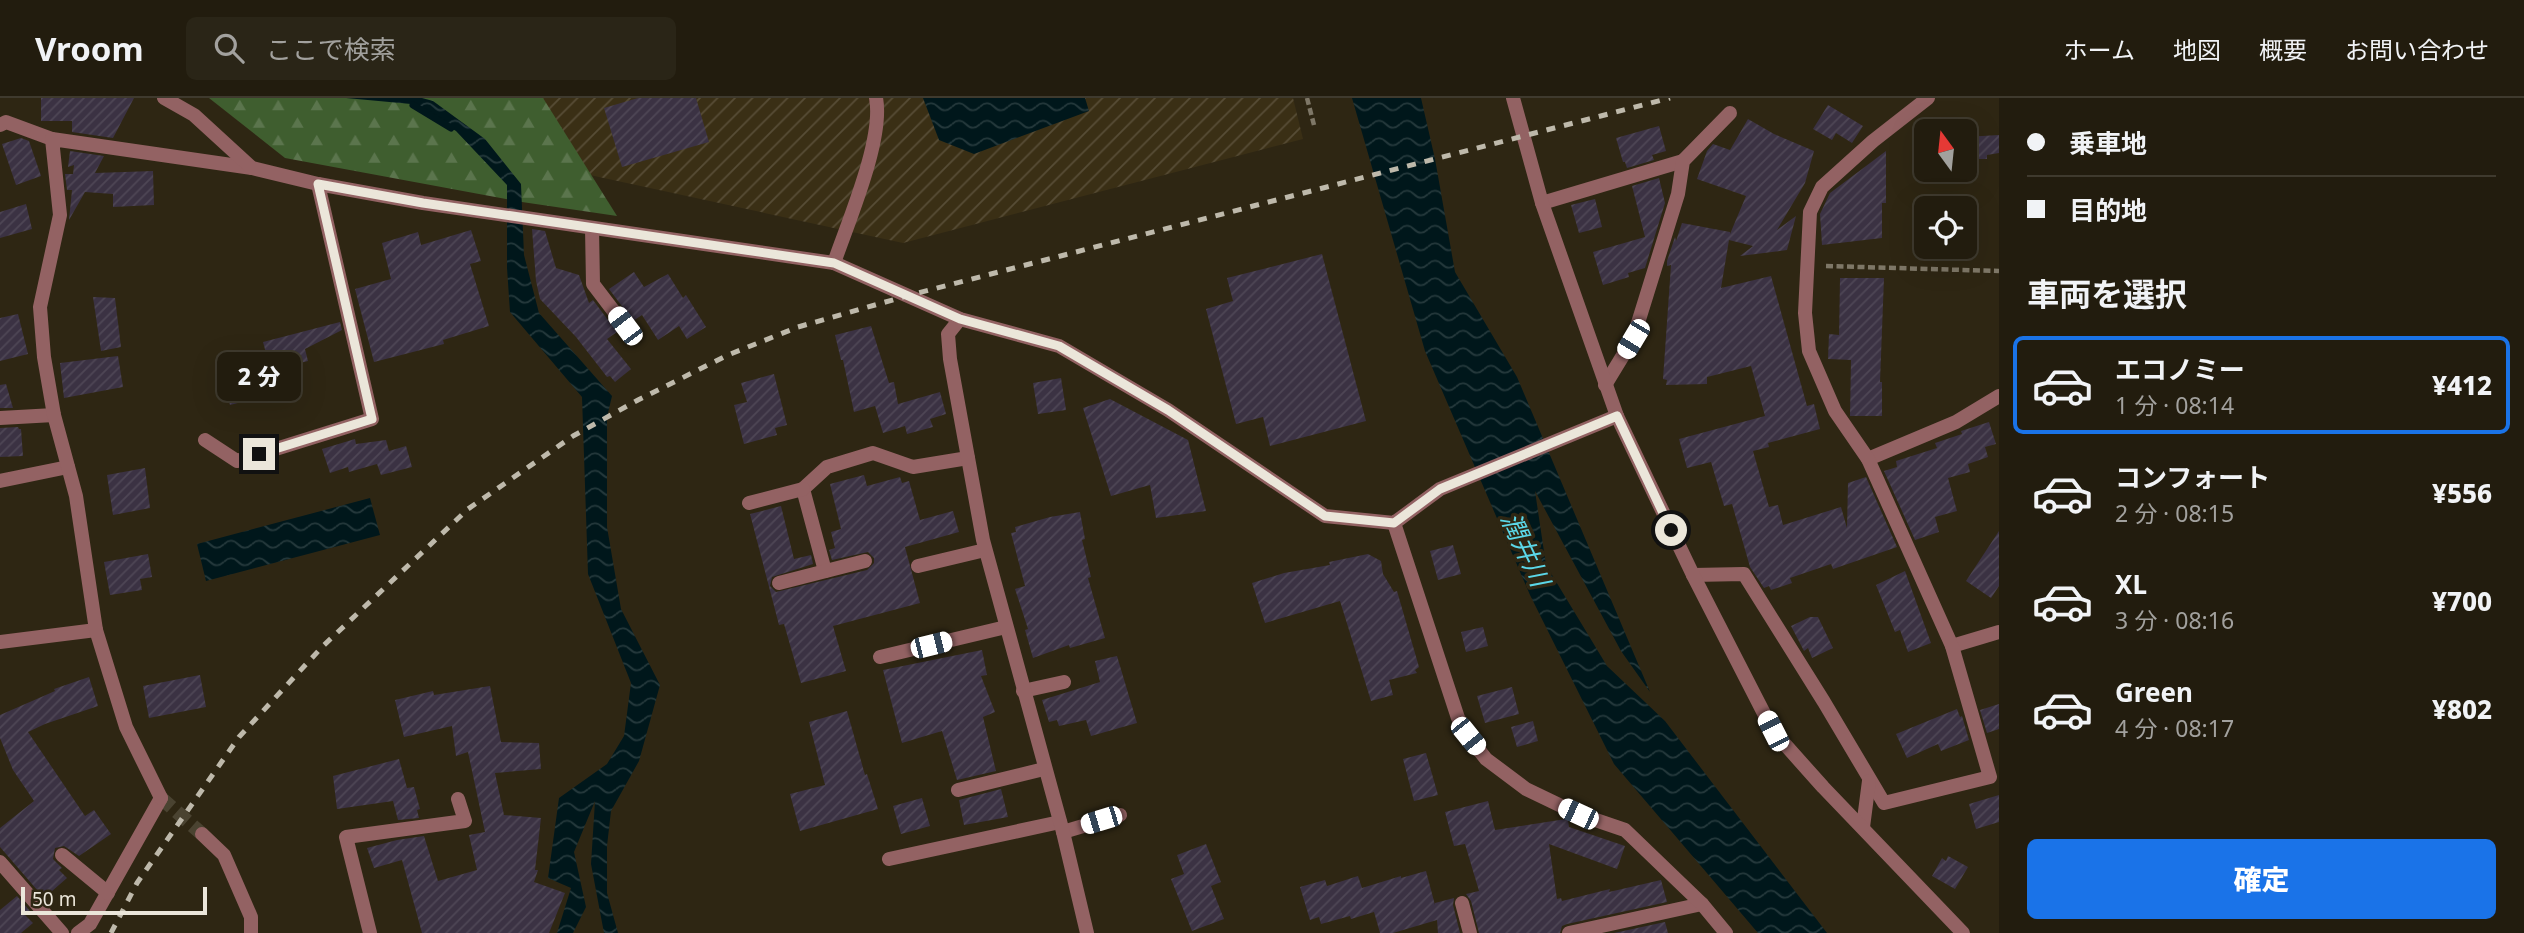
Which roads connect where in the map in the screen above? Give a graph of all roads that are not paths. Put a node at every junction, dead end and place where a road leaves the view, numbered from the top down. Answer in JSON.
{"nodes":[{"id":1,"x":164,"y":98,"type":"edge"},
{"id":2,"x":876,"y":98,"type":"edge"},
{"id":3,"x":1513,"y":98,"type":"edge"},
{"id":4,"x":1928,"y":98,"type":"edge"},
{"id":5,"x":1730,"y":113,"type":"dead end"},
{"id":6,"x":0,"y":125,"type":"edge"},
{"id":7,"x":52,"y":139,"type":"junction"},
{"id":8,"x":1683,"y":162,"type":"junction"},
{"id":9,"x":252,"y":169,"type":"junction"},
{"id":10,"x":318,"y":184,"type":"junction"},
{"id":11,"x":1542,"y":203,"type":"junction"},
{"id":12,"x":592,"y":228,"type":"junction"},
{"id":13,"x":834,"y":263,"type":"junction"},
{"id":14,"x":960,"y":319,"type":"junction"},
{"id":15,"x":625,"y":326,"type":"dead end"},
{"id":16,"x":1605,"y":385,"type":"junction"},
{"id":17,"x":1999,"y":396,"type":"edge"},
{"id":18,"x":54,"y":415,"type":"junction"},
{"id":19,"x":1617,"y":416,"type":"junction"},
{"id":20,"x":0,"y":418,"type":"edge"},
{"id":21,"x":205,"y":440,"type":"dead end"},
{"id":22,"x":968,"y":458,"type":"junction"},
{"id":23,"x":1868,"y":459,"type":"junction"},
{"id":24,"x":68,"y":467,"type":"junction"},
{"id":25,"x":0,"y":481,"type":"edge"},
{"id":26,"x":803,"y":489,"type":"junction"},
{"id":27,"x":750,"y":503,"type":"dead end"},
{"id":28,"x":1394,"y":523,"type":"junction"},
{"id":29,"x":985,"y":550,"type":"junction"},
{"id":30,"x":864,"y":561,"type":"dead end"},
{"id":31,"x":918,"y":566,"type":"dead end"},
{"id":32,"x":825,"y":571,"type":"junction"},
{"id":33,"x":1693,"y":575,"type":"junction"},
{"id":34,"x":779,"y":583,"type":"dead end"},
{"id":35,"x":1006,"y":627,"type":"junction"},
{"id":36,"x":96,"y":630,"type":"junction"},
{"id":37,"x":1999,"y":632,"type":"edge"},
{"id":38,"x":0,"y":642,"type":"edge"},
{"id":39,"x":1952,"y":646,"type":"junction"},
{"id":40,"x":880,"y":657,"type":"dead end"},
{"id":41,"x":1064,"y":682,"type":"dead end"},
{"id":42,"x":1023,"y":691,"type":"junction"},
{"id":43,"x":1044,"y":769,"type":"junction"},
{"id":44,"x":1869,"y":781,"type":"junction"},
{"id":45,"x":958,"y":790,"type":"dead end"},
{"id":46,"x":458,"y":800,"type":"dead end"},
{"id":47,"x":1121,"y":815,"type":"dead end"},
{"id":48,"x":1061,"y":827,"type":"junction"},
{"id":49,"x":1863,"y":827,"type":"junction"},
{"id":50,"x":202,"y":834,"type":"tunnel mouth"},
{"id":51,"x":62,"y":855,"type":"dead end"},
{"id":52,"x":889,"y":859,"type":"dead end"},
{"id":53,"x":0,"y":862,"type":"edge"},
{"id":54,"x":108,"y":893,"type":"junction"},
{"id":55,"x":1462,"y":903,"type":"dead end"},
{"id":56,"x":1702,"y":904,"type":"junction"},
{"id":57,"x":62,"y":933,"type":"edge"},
{"id":58,"x":78,"y":933,"type":"edge"},
{"id":59,"x":251,"y":933,"type":"edge"},
{"id":60,"x":370,"y":933,"type":"edge"},
{"id":61,"x":1087,"y":933,"type":"edge"},
{"id":62,"x":1469,"y":933,"type":"edge"},
{"id":63,"x":1569,"y":933,"type":"edge"},
{"id":64,"x":1726,"y":933,"type":"edge"},
{"id":65,"x":1963,"y":933,"type":"edge"}],
"edges":[{"from":1,"to":9,"type":"street"},
{"from":2,"to":13,"type":"street"},
{"from":3,"to":11,"type":"street"},
{"from":4,"to":23,"type":"street"},
{"from":5,"to":8,"type":"street"},
{"from":6,"to":7,"type":"street"},
{"from":7,"to":9,"type":"street"},
{"from":7,"to":18,"type":"street"},
{"from":8,"to":11,"type":"street"},
{"from":8,"to":16,"type":"street"},
{"from":9,"to":10,"type":"street"},
{"from":10,"to":12,"type":"street"},
{"from":10,"to":21,"type":"street"},
{"from":11,"to":16,"type":"street"},
{"from":12,"to":13,"type":"street"},
{"from":12,"to":15,"type":"street"},
{"from":13,"to":14,"type":"street"},
{"from":14,"to":22,"type":"street"},
{"from":14,"to":28,"type":"street"},
{"from":16,"to":19,"type":"street"},
{"from":17,"to":23,"type":"street"},
{"from":18,"to":20,"type":"street"},
{"from":18,"to":24,"type":"street"},
{"from":19,"to":28,"type":"street"},
{"from":19,"to":33,"type":"street"},
{"from":22,"to":26,"type":"street"},
{"from":22,"to":29,"type":"street"},
{"from":23,"to":39,"type":"street"},
{"from":24,"to":25,"type":"street"},
{"from":24,"to":36,"type":"street"},
{"from":26,"to":27,"type":"street"},
{"from":26,"to":32,"type":"street"},
{"from":28,"to":56,"type":"street"},
{"from":29,"to":31,"type":"street"},
{"from":29,"to":35,"type":"street"},
{"from":30,"to":32,"type":"street"},
{"from":32,"to":34,"type":"street"},
{"from":33,"to":44,"type":"street"},
{"from":33,"to":49,"type":"street"},
{"from":35,"to":40,"type":"street"},
{"from":35,"to":42,"type":"street"},
{"from":36,"to":38,"type":"street"},
{"from":36,"to":54,"type":"street"},
{"from":37,"to":39,"type":"street"},
{"from":39,"to":44,"type":"street"},
{"from":41,"to":42,"type":"street"},
{"from":42,"to":43,"type":"street"},
{"from":43,"to":45,"type":"street"},
{"from":43,"to":48,"type":"street"},
{"from":44,"to":49,"type":"street"},
{"from":46,"to":60,"type":"street"},
{"from":47,"to":48,"type":"street"},
{"from":48,"to":52,"type":"street"},
{"from":48,"to":61,"type":"street"},
{"from":49,"to":65,"type":"street"},
{"from":50,"to":59,"type":"street"},
{"from":51,"to":54,"type":"street"},
{"from":53,"to":57,"type":"street"},
{"from":54,"to":58,"type":"street"},
{"from":55,"to":62,"type":"street"},
{"from":56,"to":63,"type":"street"},
{"from":56,"to":64,"type":"street"}]}
